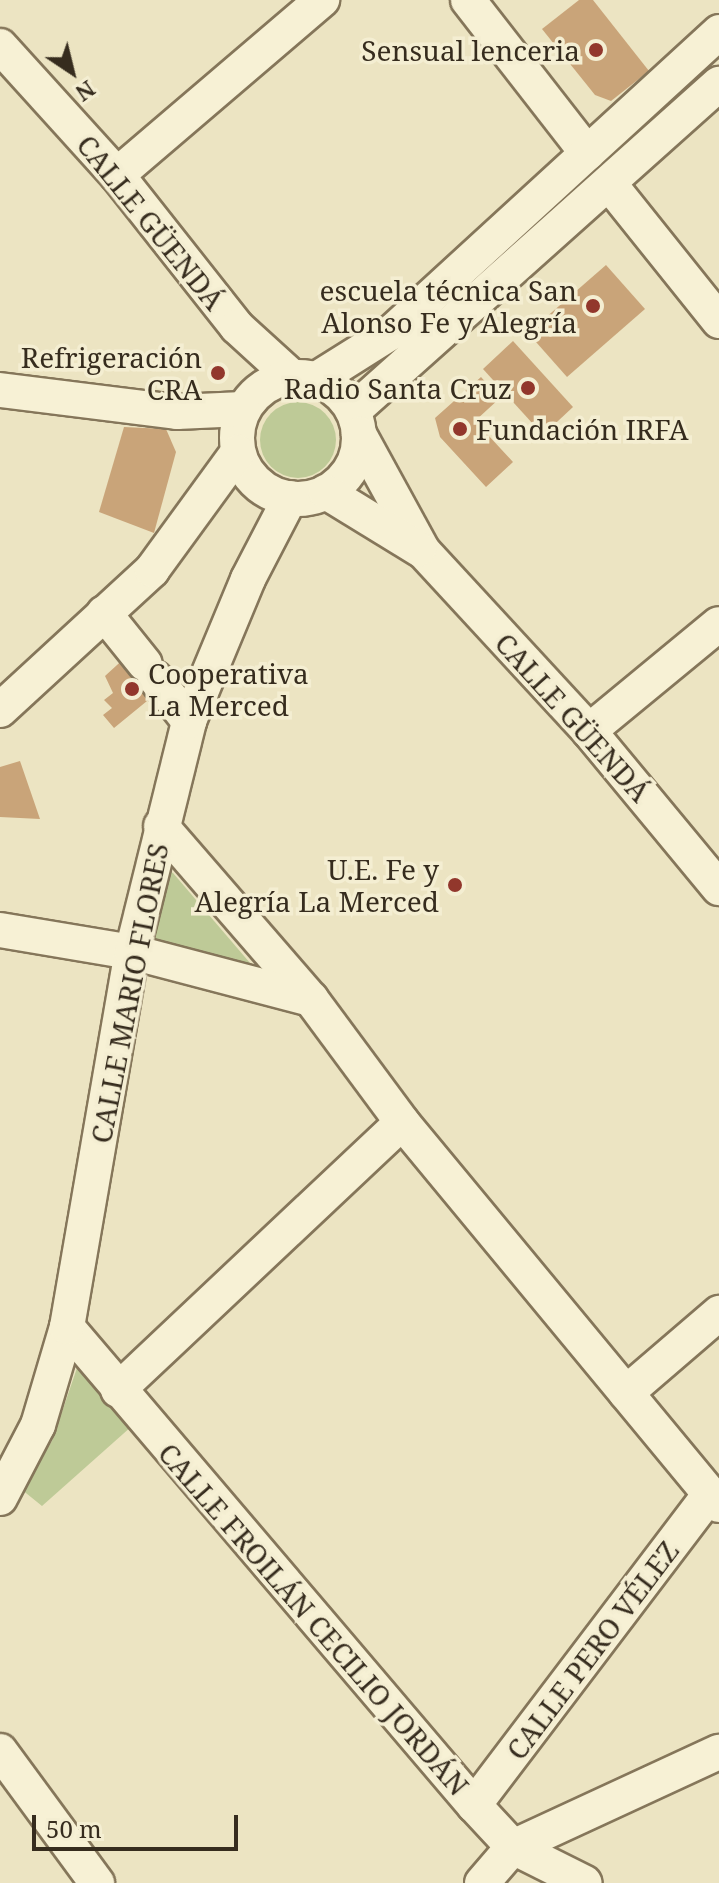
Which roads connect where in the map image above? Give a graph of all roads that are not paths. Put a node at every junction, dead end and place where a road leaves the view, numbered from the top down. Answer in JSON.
{"nodes":[{"id":1,"x":322,"y":0,"type":"edge"},
{"id":2,"x":468,"y":0,"type":"edge"},
{"id":3,"x":719,"y":32,"type":"edge"},
{"id":4,"x":0,"y":46,"type":"edge"},
{"id":5,"x":719,"y":84,"type":"edge"},
{"id":6,"x":587,"y":153,"type":"junction"},
{"id":7,"x":117,"y":175,"type":"junction"},
{"id":8,"x":611,"y":186,"type":"junction"},
{"id":9,"x":719,"y":321,"type":"edge"},
{"id":10,"x":237,"y":327,"type":"junction"},
{"id":11,"x":304,"y":378,"type":"junction"},
{"id":12,"x":0,"y":390,"type":"edge"},
{"id":13,"x":243,"y":422,"type":"junction"},
{"id":14,"x":356,"y":422,"type":"junction"},
{"id":15,"x":326,"y":492,"type":"junction"},
{"id":16,"x":290,"y":498,"type":"junction"},
{"id":17,"x":423,"y":551,"type":"junction"},
{"id":18,"x":104,"y":613,"type":"junction"},
{"id":19,"x":719,"y":624,"type":"edge"},
{"id":20,"x":0,"y":710,"type":"edge"},
{"id":21,"x":189,"y":721,"type":"junction"},
{"id":22,"x":589,"y":731,"type":"junction"},
{"id":23,"x":161,"y":826,"type":"junction"},
{"id":24,"x":719,"y":888,"type":"edge"},
{"id":25,"x":0,"y":930,"type":"edge"},
{"id":26,"x":132,"y":952,"type":"junction"},
{"id":27,"x":311,"y":999,"type":"junction"},
{"id":28,"x":402,"y":1122,"type":"junction"},
{"id":29,"x":719,"y":1313,"type":"edge"},
{"id":30,"x":67,"y":1327,"type":"junction"},
{"id":31,"x":118,"y":1390,"type":"junction"},
{"id":32,"x":626,"y":1393,"type":"junction"},
{"id":33,"x":0,"y":1498,"type":"edge"},
{"id":34,"x":714,"y":1499,"type":"edge"},
{"id":35,"x":0,"y":1751,"type":"edge"},
{"id":36,"x":719,"y":1752,"type":"edge"},
{"id":37,"x":474,"y":1805,"type":"junction"},
{"id":38,"x":513,"y":1847,"type":"junction"},
{"id":39,"x":97,"y":1883,"type":"edge"},
{"id":40,"x":482,"y":1883,"type":"edge"},
{"id":41,"x":585,"y":1883,"type":"edge"}],
"edges":[{"from":1,"to":7,"type":"street"},
{"from":2,"to":6,"type":"street"},
{"from":3,"to":6,"type":"street"},
{"from":4,"to":7,"type":"street","name":"CALLE GÜENDÁ"},
{"from":5,"to":8,"type":"street"},
{"from":6,"to":11,"type":"street"},
{"from":7,"to":10,"type":"street","name":"CALLE GÜENDÁ"},
{"from":8,"to":9,"type":"street"},
{"from":8,"to":14,"type":"street"},
{"from":10,"to":11,"type":"street","name":"CALLE GÜENDÁ"},
{"from":10,"to":13,"type":"street","name":"CALLE GÜENDÁ"},
{"from":11,"to":13,"type":"street"},
{"from":11,"to":14,"type":"street"},
{"from":12,"to":13,"type":"street"},
{"from":13,"to":16,"type":"street"},
{"from":13,"to":18,"type":"street"},
{"from":14,"to":15,"type":"street"},
{"from":14,"to":17,"type":"street","name":"CALLE GÜENDÁ"},
{"from":15,"to":16,"type":"street"},
{"from":15,"to":17,"type":"street","name":"CALLE GÜENDÁ"},
{"from":16,"to":21,"type":"street","name":"CALLE MARIO FLORES"},
{"from":17,"to":22,"type":"street","name":"CALLE GÜENDÁ"},
{"from":18,"to":20,"type":"street"},
{"from":18,"to":21,"type":"street"},
{"from":19,"to":22,"type":"street"},
{"from":21,"to":23,"type":"street","name":"CALLE MARIO FLORES"},
{"from":22,"to":24,"type":"street","name":"CALLE GÜENDÁ"},
{"from":23,"to":26,"type":"street","name":"CALLE MARIO FLORES"},
{"from":23,"to":27,"type":"street"},
{"from":25,"to":26,"type":"street"},
{"from":26,"to":27,"type":"street"},
{"from":26,"to":30,"type":"street","name":"CALLE MARIO FLORES"},
{"from":27,"to":28,"type":"street"},
{"from":28,"to":31,"type":"street"},
{"from":28,"to":32,"type":"street"},
{"from":29,"to":32,"type":"street"},
{"from":30,"to":31,"type":"street","name":"CALLE FROILÁN CECILIO JORDÁN"},
{"from":30,"to":33,"type":"street","name":"CALLE MARIO FLORES"},
{"from":31,"to":37,"type":"street","name":"CALLE FROILÁN CECILIO JORDÁN"},
{"from":32,"to":34,"type":"street"},
{"from":34,"to":37,"type":"street","name":"CALLE PERO VÉLEZ"},
{"from":35,"to":39,"type":"street"},
{"from":36,"to":38,"type":"street"},
{"from":37,"to":38,"type":"street","name":"CALLE FROILÁN CECILIO JORDÁN"},
{"from":38,"to":40,"type":"street"},
{"from":38,"to":41,"type":"street","name":"CALLE FROILÁN CECILIO JORDÁN"}]}
